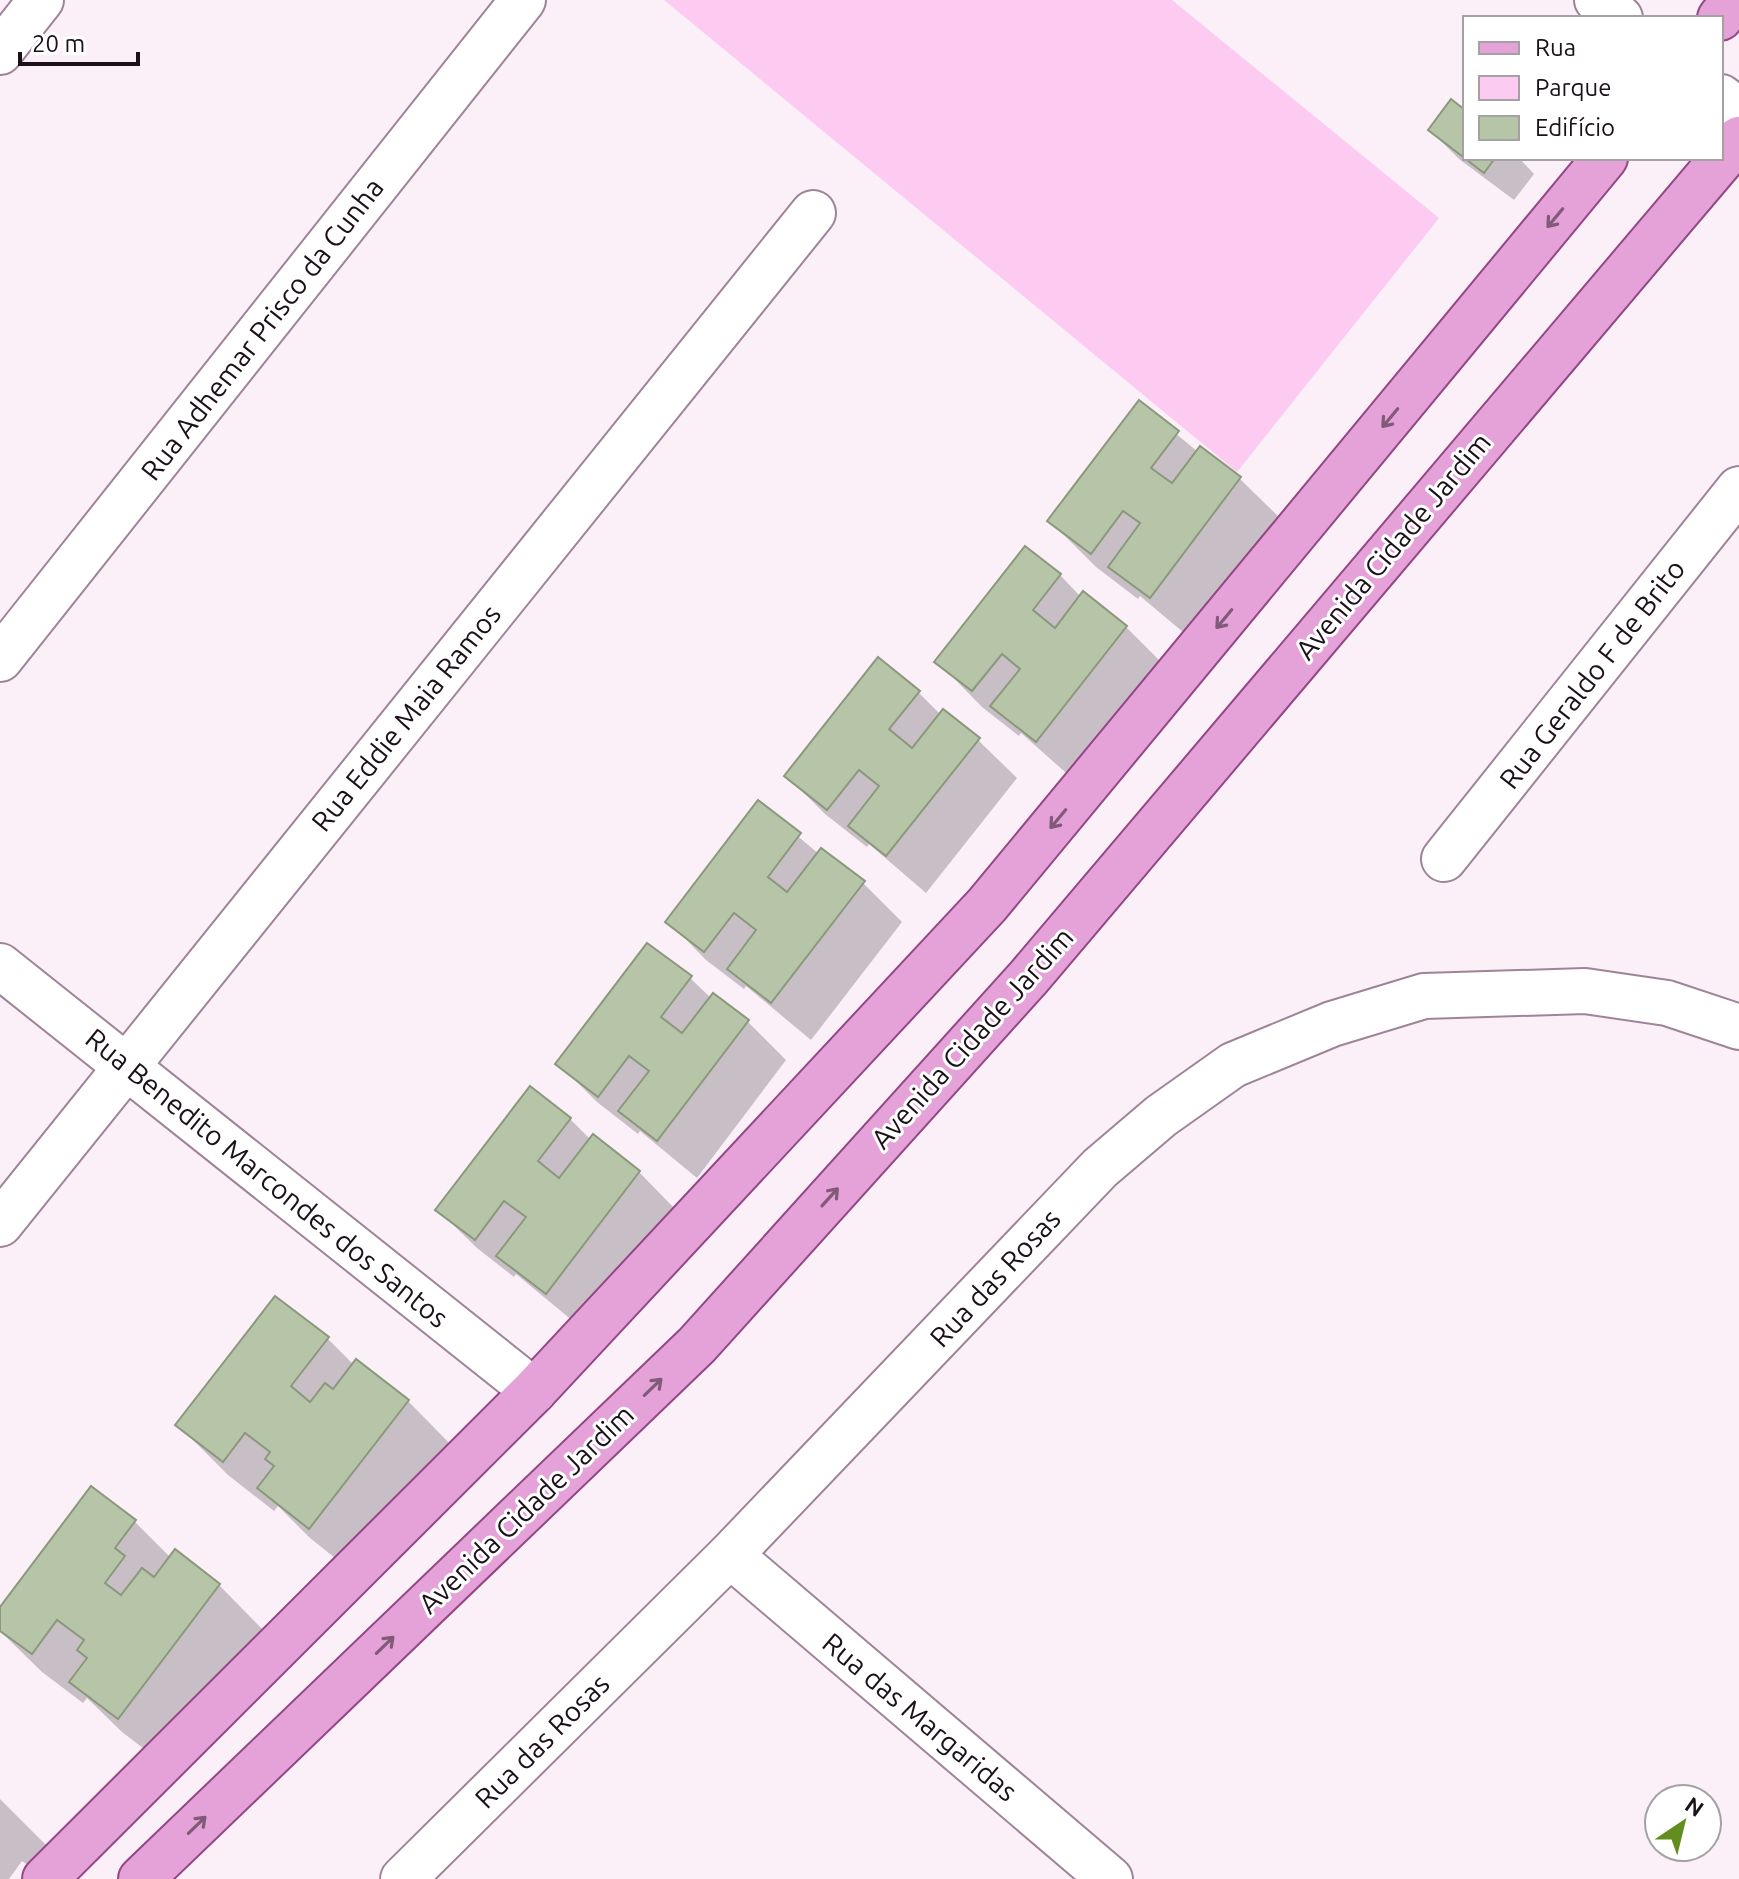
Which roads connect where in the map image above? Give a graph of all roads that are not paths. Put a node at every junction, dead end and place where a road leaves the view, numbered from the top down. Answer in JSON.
{"nodes":[{"id":1,"x":41,"y":0,"type":"edge"},
{"id":2,"x":523,"y":0,"type":"edge"},
{"id":3,"x":1597,"y":0,"type":"edge"},
{"id":4,"x":1734,"y":0,"type":"edge"},
{"id":5,"x":1617,"y":16,"type":"edge"},
{"id":6,"x":1722,"y":16,"type":"edge"},
{"id":7,"x":0,"y":52,"type":"edge"},
{"id":8,"x":1723,"y":99,"type":"edge"},
{"id":9,"x":1739,"y":111,"type":"edge"},
{"id":10,"x":1739,"y":139,"type":"edge"},
{"id":11,"x":1723,"y":158,"type":"edge"},
{"id":12,"x":1603,"y":160,"type":"edge"},
{"id":13,"x":1721,"y":160,"type":"edge"},
{"id":14,"x":813,"y":213,"type":"dead end"},
{"id":15,"x":1739,"y":489,"type":"edge"},
{"id":16,"x":0,"y":659,"type":"edge"},
{"id":17,"x":1444,"y":859,"type":"dead end"},
{"id":18,"x":0,"y":966,"type":"edge"},
{"id":19,"x":1739,"y":1027,"type":"edge"},
{"id":20,"x":126,"y":1067,"type":"junction"},
{"id":21,"x":0,"y":1224,"type":"edge"},
{"id":22,"x":534,"y":1391,"type":"junction"},
{"id":23,"x":730,"y":1555,"type":"junction"},
{"id":24,"x":45,"y":1879,"type":"edge"},
{"id":25,"x":141,"y":1879,"type":"edge"},
{"id":26,"x":403,"y":1879,"type":"edge"},
{"id":27,"x":1110,"y":1879,"type":"edge"}],
"edges":[{"from":1,"to":7,"type":"street"},
{"from":2,"to":16,"type":"street","name":"Rua Adhemar Prisco da Cunha"},
{"from":3,"to":5,"type":"street"},
{"from":4,"to":6,"type":"main road"},
{"from":8,"to":9,"type":"street"},
{"from":11,"to":10,"type":"main road","name":"Avenida Cidade Jardim","one_way":true},
{"from":12,"to":22,"type":"main road","one_way":true},
{"from":25,"to":13,"type":"main road","name":"Avenida Cidade Jardim","one_way":true},
{"from":14,"to":20,"type":"street","name":"Rua Eddie Maia Ramos"},
{"from":15,"to":17,"type":"street","name":"Rua Geraldo F de Brito"},
{"from":18,"to":20,"type":"street","name":"Rua Benedito Marcondes dos Santos"},
{"from":19,"to":23,"type":"street","name":"Rua das Rosas"},
{"from":20,"to":21,"type":"street","name":"Rua Eddie Maia Ramos"},
{"from":20,"to":22,"type":"street","name":"Rua Benedito Marcondes dos Santos"},
{"from":22,"to":24,"type":"main road"},
{"from":23,"to":26,"type":"street","name":"Rua das Rosas"},
{"from":23,"to":27,"type":"street","name":"Rua das Margaridas"}]}
